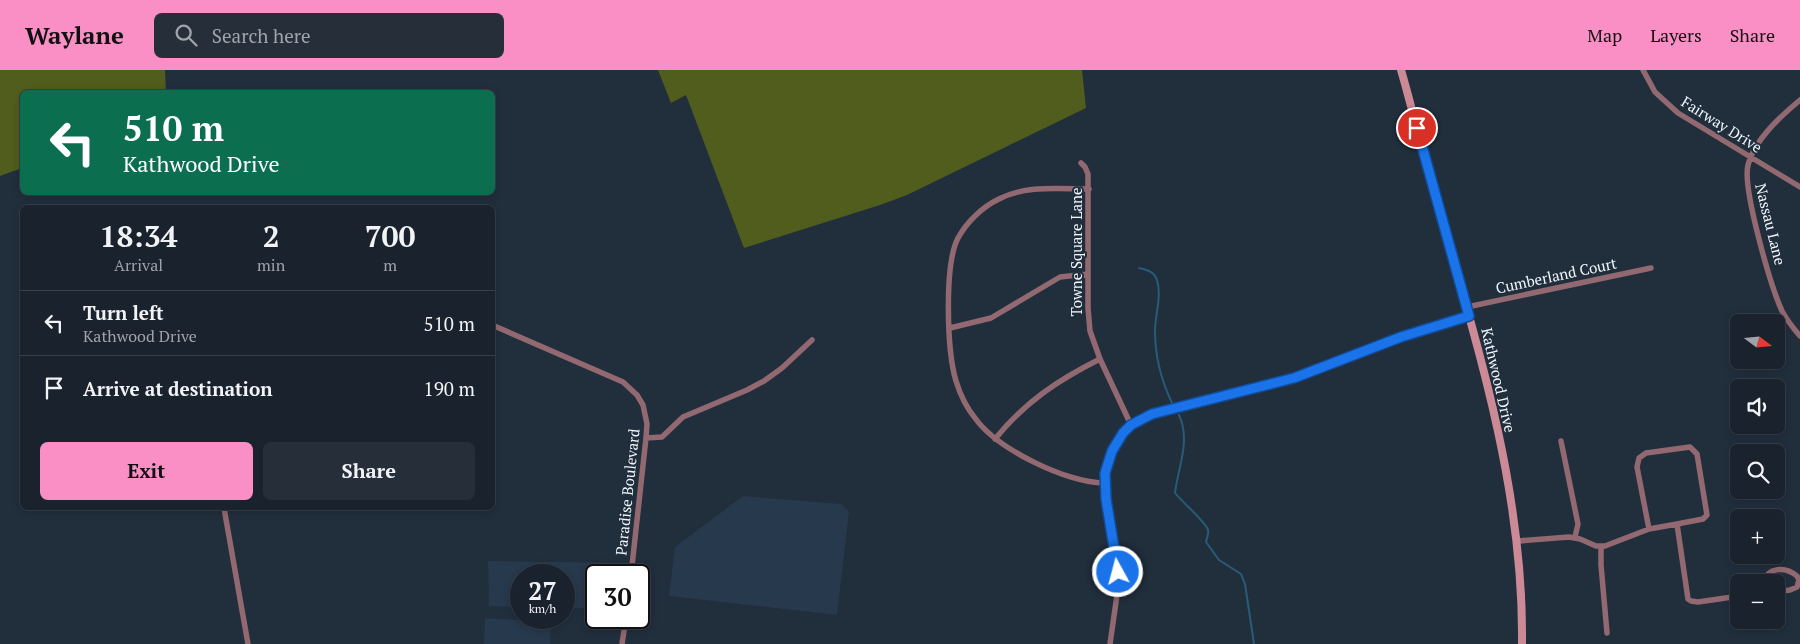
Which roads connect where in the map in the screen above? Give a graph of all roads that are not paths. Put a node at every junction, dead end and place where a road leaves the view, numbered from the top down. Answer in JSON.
{"nodes":[{"id":1,"x":1401,"y":70,"type":"edge"},
{"id":2,"x":1643,"y":70,"type":"edge"},
{"id":3,"x":1800,"y":100,"type":"edge"},
{"id":4,"x":1751,"y":157,"type":"junction"},
{"id":5,"x":1081,"y":163,"type":"dead end"},
{"id":6,"x":1800,"y":187,"type":"edge"},
{"id":7,"x":1088,"y":189,"type":"junction"},
{"id":8,"x":1651,"y":268,"type":"dead end"},
{"id":9,"x":1088,"y":274,"type":"junction"},
{"id":10,"x":1467,"y":307,"type":"junction"},
{"id":11,"x":1469,"y":316,"type":"junction"},
{"id":12,"x":495,"y":325,"type":"edge"},
{"id":13,"x":950,"y":328,"type":"junction"},
{"id":14,"x":1800,"y":336,"type":"edge"},
{"id":15,"x":812,"y":340,"type":"dead end"},
{"id":16,"x":1100,"y":359,"type":"junction"},
{"id":17,"x":1131,"y":425,"type":"junction"},
{"id":18,"x":646,"y":438,"type":"junction"},
{"id":19,"x":995,"y":439,"type":"junction"},
{"id":20,"x":1561,"y":441,"type":"dead end"},
{"id":21,"x":1104,"y":483,"type":"junction"},
{"id":22,"x":224,"y":510,"type":"edge"},
{"id":23,"x":1677,"y":524,"type":"junction"},
{"id":24,"x":1649,"y":529,"type":"junction"},
{"id":25,"x":1575,"y":537,"type":"junction"},
{"id":26,"x":1518,"y":541,"type":"junction"},
{"id":27,"x":1600,"y":546,"type":"junction"},
{"id":28,"x":632,"y":564,"type":"edge"},
{"id":29,"x":1769,"y":574,"type":"edge"},
{"id":30,"x":1785,"y":591,"type":"edge"},
{"id":31,"x":1730,"y":597,"type":"edge"},
{"id":32,"x":624,"y":629,"type":"edge"},
{"id":33,"x":1607,"y":633,"type":"dead end"},
{"id":34,"x":248,"y":644,"type":"edge"},
{"id":35,"x":622,"y":644,"type":"edge"},
{"id":36,"x":1110,"y":644,"type":"edge"},
{"id":37,"x":1522,"y":644,"type":"edge"}],
"edges":[{"from":1,"to":10,"type":"street","name":"Kathwood Drive"},
{"from":2,"to":4,"type":"street","name":"Fairway Drive"},
{"from":3,"to":4,"type":"street","name":"Nassau Lane"},
{"from":4,"to":6,"type":"street","name":"Fairway Drive"},
{"from":4,"to":14,"type":"street","name":"Nassau Lane"},
{"from":5,"to":7,"type":"street","name":"Towne Square Lane"},
{"from":7,"to":9,"type":"street","name":"Towne Square Lane"},
{"from":7,"to":13,"type":"street"},
{"from":8,"to":10,"type":"street","name":"Cumberland Court"},
{"from":9,"to":13,"type":"street"},
{"from":9,"to":16,"type":"street","name":"Towne Square Lane"},
{"from":10,"to":11,"type":"street","name":"Kathwood Drive"},
{"from":11,"to":17,"type":"street"},
{"from":11,"to":26,"type":"street","name":"Kathwood Drive"},
{"from":12,"to":18,"type":"street","name":"Paradise Boulevard"},
{"from":13,"to":19,"type":"street"},
{"from":15,"to":18,"type":"street"},
{"from":16,"to":17,"type":"street","name":"Towne Square Lane"},
{"from":16,"to":19,"type":"street"},
{"from":17,"to":21,"type":"street"},
{"from":18,"to":28,"type":"street","name":"Paradise Boulevard"},
{"from":19,"to":21,"type":"street"},
{"from":20,"to":25,"type":"street"},
{"from":21,"to":36,"type":"street"},
{"from":22,"to":34,"type":"street"},
{"from":23,"to":24,"type":"street"},
{"from":23,"to":24,"type":"street"},
{"from":23,"to":31,"type":"street"},
{"from":24,"to":27,"type":"street"},
{"from":25,"to":26,"type":"street"},
{"from":25,"to":27,"type":"street"},
{"from":26,"to":37,"type":"street","name":"Kathwood Drive"},
{"from":27,"to":33,"type":"street"},
{"from":29,"to":30,"type":"street"},
{"from":32,"to":35,"type":"street"}]}
